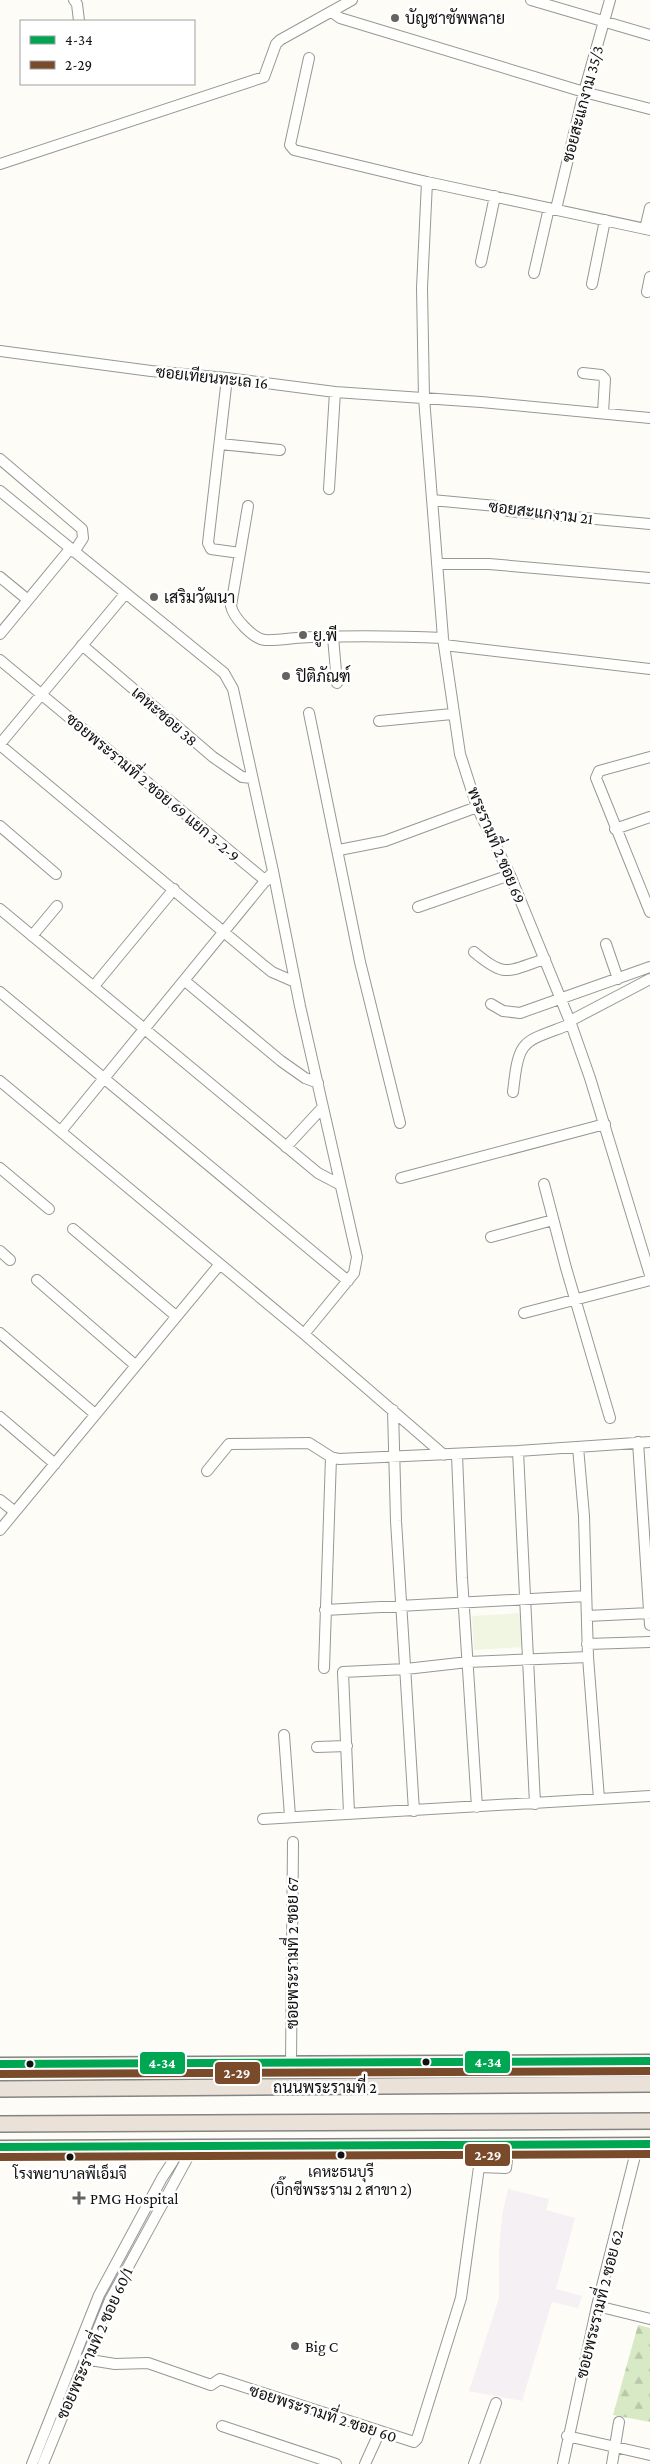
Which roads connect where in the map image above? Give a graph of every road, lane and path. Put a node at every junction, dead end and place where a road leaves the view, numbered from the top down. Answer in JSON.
{"nodes":[{"id":1,"x":74,"y":0,"type":"edge"},
{"id":2,"x":352,"y":0,"type":"edge"},
{"id":3,"x":531,"y":0,"type":"edge"},
{"id":4,"x":610,"y":0,"type":"edge"},
{"id":5,"x":332,"y":12,"type":"junction"},
{"id":6,"x":79,"y":20,"type":"edge"},
{"id":7,"x":604,"y":22,"type":"junction"},
{"id":8,"x":650,"y":35,"type":"edge"},
{"id":9,"x":309,"y":58,"type":"dead end"},
{"id":10,"x":584,"y":92,"type":"junction"},
{"id":11,"x":650,"y":109,"type":"edge"},
{"id":12,"x":0,"y":164,"type":"edge"},
{"id":13,"x":427,"y":182,"type":"junction"},
{"id":14,"x":495,"y":196,"type":"junction"},
{"id":15,"x":552,"y":208,"type":"junction"},
{"id":16,"x":650,"y":208,"type":"edge"},
{"id":17,"x":605,"y":220,"type":"junction"},
{"id":18,"x":648,"y":230,"type":"edge"},
{"id":19,"x":481,"y":262,"type":"dead end"},
{"id":20,"x":534,"y":273,"type":"dead end"},
{"id":21,"x":650,"y":277,"type":"edge"},
{"id":22,"x":592,"y":284,"type":"dead end"},
{"id":23,"x":647,"y":292,"type":"dead end"},
{"id":24,"x":0,"y":351,"type":"edge"},
{"id":25,"x":583,"y":372,"type":"dead end"},
{"id":26,"x":227,"y":378,"type":"junction"},
{"id":27,"x":335,"y":392,"type":"junction"},
{"id":28,"x":424,"y":398,"type":"junction"},
{"id":29,"x":603,"y":413,"type":"junction"},
{"id":30,"x":650,"y":418,"type":"edge"},
{"id":31,"x":220,"y":444,"type":"junction"},
{"id":32,"x":280,"y":450,"type":"dead end"},
{"id":33,"x":0,"y":459,"type":"edge"},
{"id":34,"x":330,"y":489,"type":"dead end"},
{"id":35,"x":0,"y":491,"type":"edge"},
{"id":36,"x":432,"y":500,"type":"junction"},
{"id":37,"x":248,"y":506,"type":"dead end"},
{"id":38,"x":650,"y":524,"type":"edge"},
{"id":39,"x":72,"y":551,"type":"junction"},
{"id":40,"x":240,"y":553,"type":"junction"},
{"id":41,"x":437,"y":564,"type":"junction"},
{"id":42,"x":0,"y":577,"type":"edge"},
{"id":43,"x":650,"y":578,"type":"edge"},
{"id":44,"x":125,"y":594,"type":"junction"},
{"id":45,"x":28,"y":600,"type":"junction"},
{"id":46,"x":0,"y":634,"type":"edge"},
{"id":47,"x":333,"y":636,"type":"junction"},
{"id":48,"x":443,"y":641,"type":"junction"},
{"id":49,"x":82,"y":645,"type":"junction"},
{"id":50,"x":0,"y":660,"type":"edge"},
{"id":51,"x":650,"y":669,"type":"edge"},
{"id":52,"x":338,"y":683,"type":"dead end"},
{"id":53,"x":41,"y":693,"type":"junction"},
{"id":54,"x":309,"y":712,"type":"dead end"},
{"id":55,"x":452,"y":714,"type":"junction"},
{"id":56,"x":379,"y":721,"type":"dead end"},
{"id":57,"x":0,"y":745,"type":"edge"},
{"id":58,"x":650,"y":757,"type":"edge"},
{"id":59,"x":252,"y":778,"type":"junction"},
{"id":60,"x":477,"y":807,"type":"junction"},
{"id":61,"x":650,"y":817,"type":"edge"},
{"id":62,"x":0,"y":826,"type":"edge"},
{"id":63,"x":615,"y":829,"type":"junction"},
{"id":64,"x":339,"y":850,"type":"junction"},
{"id":65,"x":274,"y":871,"type":"junction"},
{"id":66,"x":56,"y":874,"type":"dead end"},
{"id":67,"x":510,"y":875,"type":"junction"},
{"id":68,"x":266,"y":880,"type":"junction"},
{"id":69,"x":174,"y":889,"type":"junction"},
{"id":70,"x":647,"y":893,"type":"edge"},
{"id":71,"x":56,"y":906,"type":"dead end"},
{"id":72,"x":418,"y":907,"type":"dead end"},
{"id":73,"x":0,"y":909,"type":"edge"},
{"id":74,"x":650,"y":912,"type":"edge"},
{"id":75,"x":225,"y":932,"type":"junction"},
{"id":76,"x":32,"y":936,"type":"junction"},
{"id":77,"x":606,"y":944,"type":"dead end"},
{"id":78,"x":474,"y":952,"type":"dead end"},
{"id":79,"x":545,"y":959,"type":"junction"},
{"id":80,"x":650,"y":967,"type":"edge"},
{"id":81,"x":618,"y":979,"type":"junction"},
{"id":82,"x":650,"y":980,"type":"edge"},
{"id":83,"x":185,"y":981,"type":"junction"},
{"id":84,"x":295,"y":982,"type":"junction"},
{"id":85,"x":94,"y":986,"type":"junction"},
{"id":86,"x":0,"y":992,"type":"edge"},
{"id":87,"x":562,"y":999,"type":"junction"},
{"id":88,"x":491,"y":1004,"type":"dead end"},
{"id":89,"x":571,"y":1022,"type":"junction"},
{"id":90,"x":144,"y":1029,"type":"junction"},
{"id":91,"x":103,"y":1079,"type":"junction"},
{"id":92,"x":0,"y":1081,"type":"edge"},
{"id":93,"x":318,"y":1083,"type":"junction"},
{"id":94,"x":513,"y":1092,"type":"dead end"},
{"id":95,"x":323,"y":1107,"type":"junction"},
{"id":96,"x":400,"y":1123,"type":"dead end"},
{"id":97,"x":605,"y":1124,"type":"junction"},
{"id":98,"x":61,"y":1131,"type":"junction"},
{"id":99,"x":286,"y":1147,"type":"junction"},
{"id":100,"x":0,"y":1168,"type":"edge"},
{"id":101,"x":401,"y":1178,"type":"dead end"},
{"id":102,"x":339,"y":1184,"type":"junction"},
{"id":103,"x":544,"y":1184,"type":"dead end"},
{"id":104,"x":49,"y":1209,"type":"dead end"},
{"id":105,"x":554,"y":1220,"type":"junction"},
{"id":106,"x":74,"y":1229,"type":"dead end"},
{"id":107,"x":491,"y":1238,"type":"dead end"},
{"id":108,"x":0,"y":1251,"type":"edge"},
{"id":109,"x":10,"y":1260,"type":"dead end"},
{"id":110,"x":220,"y":1264,"type":"junction"},
{"id":111,"x":650,"y":1275,"type":"edge"},
{"id":112,"x":36,"y":1280,"type":"dead end"},
{"id":113,"x":650,"y":1280,"type":"edge"},
{"id":114,"x":348,"y":1281,"type":"junction"},
{"id":115,"x":575,"y":1299,"type":"junction"},
{"id":116,"x":524,"y":1313,"type":"dead end"},
{"id":117,"x":176,"y":1316,"type":"junction"},
{"id":118,"x":0,"y":1333,"type":"edge"},
{"id":119,"x":304,"y":1334,"type":"junction"},
{"id":120,"x":135,"y":1365,"type":"junction"},
{"id":121,"x":393,"y":1410,"type":"junction"},
{"id":122,"x":95,"y":1414,"type":"junction"},
{"id":123,"x":0,"y":1417,"type":"edge"},
{"id":124,"x":610,"y":1418,"type":"dead end"},
{"id":125,"x":638,"y":1442,"type":"junction"},
{"id":126,"x":650,"y":1442,"type":"edge"},
{"id":127,"x":578,"y":1447,"type":"junction"},
{"id":128,"x":518,"y":1451,"type":"junction"},
{"id":129,"x":444,"y":1455,"type":"junction"},
{"id":130,"x":457,"y":1455,"type":"junction"},
{"id":131,"x":331,"y":1457,"type":"junction"},
{"id":132,"x":393,"y":1457,"type":"junction"},
{"id":133,"x":55,"y":1464,"type":"junction"},
{"id":134,"x":207,"y":1471,"type":"dead end"},
{"id":135,"x":0,"y":1500,"type":"edge"},
{"id":136,"x":15,"y":1512,"type":"junction"},
{"id":137,"x":0,"y":1530,"type":"edge"},
{"id":138,"x":586,"y":1596,"type":"junction"},
{"id":139,"x":524,"y":1600,"type":"junction"},
{"id":140,"x":463,"y":1603,"type":"junction"},
{"id":141,"x":400,"y":1605,"type":"junction"},
{"id":142,"x":325,"y":1610,"type":"junction"},
{"id":143,"x":650,"y":1613,"type":"edge"},
{"id":144,"x":587,"y":1616,"type":"junction"},
{"id":145,"x":650,"y":1626,"type":"edge"},
{"id":146,"x":650,"y":1642,"type":"edge"},
{"id":147,"x":587,"y":1644,"type":"junction"},
{"id":148,"x":588,"y":1657,"type":"junction"},
{"id":149,"x":527,"y":1660,"type":"junction"},
{"id":150,"x":468,"y":1662,"type":"junction"},
{"id":151,"x":324,"y":1668,"type":"dead end"},
{"id":152,"x":406,"y":1669,"type":"junction"},
{"id":153,"x":284,"y":1735,"type":"dead end"},
{"id":154,"x":347,"y":1746,"type":"junction"},
{"id":155,"x":317,"y":1747,"type":"dead end"},
{"id":156,"x":650,"y":1796,"type":"edge"},
{"id":157,"x":599,"y":1799,"type":"junction"},
{"id":158,"x":535,"y":1804,"type":"junction"},
{"id":159,"x":477,"y":1807,"type":"junction"},
{"id":160,"x":414,"y":1810,"type":"junction"},
{"id":161,"x":350,"y":1813,"type":"junction"},
{"id":162,"x":290,"y":1816,"type":"junction"},
{"id":163,"x":263,"y":1819,"type":"dead end"},
{"id":164,"x":292,"y":1842,"type":"dead end"},
{"id":165,"x":650,"y":2061,"type":"edge"},
{"id":166,"x":0,"y":2064,"type":"edge"},
{"id":167,"x":291,"y":2064,"type":"junction"},
{"id":168,"x":650,"y":2084,"type":"edge"},
{"id":169,"x":0,"y":2089,"type":"edge"},
{"id":170,"x":650,"y":2121,"type":"edge"},
{"id":171,"x":0,"y":2124,"type":"edge"},
{"id":172,"x":508,"y":2144,"type":"junction"},
{"id":173,"x":644,"y":2144,"type":"edge"},
{"id":174,"x":194,"y":2146,"type":"junction"},
{"id":175,"x":0,"y":2147,"type":"edge"},
{"id":176,"x":169,"y":2147,"type":"junction"},
{"id":177,"x":597,"y":2306,"type":"junction"},
{"id":178,"x":650,"y":2319,"type":"edge"},
{"id":179,"x":84,"y":2359,"type":"junction"},
{"id":180,"x":496,"y":2403,"type":"dead end"},
{"id":181,"x":620,"y":2422,"type":"dead end"},
{"id":182,"x":222,"y":2426,"type":"dead end"},
{"id":183,"x":380,"y":2432,"type":"junction"},
{"id":184,"x":568,"y":2436,"type":"junction"},
{"id":185,"x":615,"y":2448,"type":"junction"},
{"id":186,"x":650,"y":2455,"type":"edge"},
{"id":187,"x":32,"y":2464,"type":"edge"},
{"id":188,"x":43,"y":2464,"type":"edge"},
{"id":189,"x":336,"y":2464,"type":"edge"},
{"id":190,"x":365,"y":2464,"type":"edge"},
{"id":191,"x":474,"y":2464,"type":"edge"},
{"id":192,"x":563,"y":2464,"type":"edge"},
{"id":193,"x":612,"y":2464,"type":"edge"}],
"edges":[{"from":1,"to":6,"type":"street"},
{"from":2,"to":5,"type":"street"},
{"from":3,"to":7,"type":"street"},
{"from":4,"to":7,"type":"street","name":"ซอยสะแกงาม 35/3"},
{"from":5,"to":10,"type":"street"},
{"from":5,"to":12,"type":"street"},
{"from":7,"to":8,"type":"street"},
{"from":7,"to":10,"type":"street","name":"ซอยสะแกงาม 35/3"},
{"from":9,"to":13,"type":"street"},
{"from":10,"to":11,"type":"street"},
{"from":10,"to":15,"type":"street","name":"ซอยสะแกงาม 35/3"},
{"from":13,"to":14,"type":"street"},
{"from":13,"to":28,"type":"street","name":"พระรามที่ 2 ซอย 69"},
{"from":14,"to":15,"type":"street"},
{"from":14,"to":19,"type":"street"},
{"from":15,"to":17,"type":"street"},
{"from":15,"to":20,"type":"street","name":"ซอยสะแกงาม 35/3"},
{"from":16,"to":18,"type":"street"},
{"from":17,"to":18,"type":"street"},
{"from":17,"to":22,"type":"street"},
{"from":21,"to":23,"type":"street"},
{"from":24,"to":26,"type":"street","name":"ซอยเทียนทะเล 16"},
{"from":25,"to":29,"type":"street"},
{"from":26,"to":27,"type":"street","name":"ซอยเทียนทะเล 16"},
{"from":26,"to":31,"type":"street"},
{"from":27,"to":28,"type":"street","name":"ซอยเทียนทะเล 16"},
{"from":27,"to":34,"type":"street"},
{"from":28,"to":29,"type":"street","name":"ซอยเทียนทะเล 16"},
{"from":28,"to":36,"type":"street","name":"พระรามที่ 2 ซอย 69"},
{"from":29,"to":30,"type":"street","name":"ซอยเทียนทะเล 16"},
{"from":31,"to":32,"type":"street"},
{"from":31,"to":40,"type":"street"},
{"from":33,"to":39,"type":"street"},
{"from":35,"to":39,"type":"street"},
{"from":36,"to":38,"type":"street","name":"ซอยสะแกงาม 21"},
{"from":36,"to":41,"type":"street","name":"พระรามที่ 2 ซอย 69"},
{"from":37,"to":40,"type":"street"},
{"from":39,"to":44,"type":"street"},
{"from":39,"to":45,"type":"street"},
{"from":40,"to":47,"type":"street"},
{"from":41,"to":43,"type":"street"},
{"from":41,"to":48,"type":"street","name":"พระรามที่ 2 ซอย 69"},
{"from":42,"to":45,"type":"street"},
{"from":44,"to":49,"type":"street"},
{"from":44,"to":59,"type":"street"},
{"from":45,"to":46,"type":"street"},
{"from":47,"to":48,"type":"street"},
{"from":47,"to":52,"type":"street"},
{"from":48,"to":51,"type":"street"},
{"from":48,"to":55,"type":"street","name":"พระรามที่ 2 ซอย 69"},
{"from":49,"to":53,"type":"street"},
{"from":49,"to":59,"type":"street","name":"เคหะซอย 38"},
{"from":50,"to":53,"type":"street","name":"ซอยพระรามที่ 2 ซอย 69 แยก 3-2-9"},
{"from":53,"to":57,"type":"street"},
{"from":53,"to":68,"type":"street","name":"ซอยพระรามที่ 2 ซอย 69 แยก 3-2-9"},
{"from":54,"to":64,"type":"street"},
{"from":55,"to":56,"type":"street"},
{"from":55,"to":60,"type":"street","name":"พระรามที่ 2 ซอย 69"},
{"from":57,"to":69,"type":"street"},
{"from":58,"to":63,"type":"street"},
{"from":59,"to":65,"type":"street"},
{"from":60,"to":64,"type":"street"},
{"from":60,"to":67,"type":"street","name":"พระรามที่ 2 ซอย 69"},
{"from":61,"to":63,"type":"street"},
{"from":62,"to":66,"type":"street"},
{"from":63,"to":70,"type":"street"},
{"from":64,"to":96,"type":"street"},
{"from":65,"to":68,"type":"street"},
{"from":65,"to":84,"type":"street"},
{"from":67,"to":72,"type":"street"},
{"from":67,"to":79,"type":"street","name":"พระรามที่ 2 ซอย 69"},
{"from":68,"to":75,"type":"street"},
{"from":69,"to":75,"type":"street"},
{"from":69,"to":85,"type":"street"},
{"from":70,"to":74,"type":"street"},
{"from":71,"to":76,"type":"street"},
{"from":73,"to":76,"type":"street"},
{"from":75,"to":83,"type":"street"},
{"from":75,"to":84,"type":"street"},
{"from":76,"to":85,"type":"street"},
{"from":77,"to":81,"type":"street"},
{"from":78,"to":79,"type":"street"},
{"from":79,"to":87,"type":"street","name":"พระรามที่ 2 ซอย 69"},
{"from":80,"to":81,"type":"street"},
{"from":81,"to":87,"type":"street"},
{"from":82,"to":89,"type":"street"},
{"from":83,"to":90,"type":"street"},
{"from":83,"to":93,"type":"street"},
{"from":84,"to":93,"type":"street"},
{"from":85,"to":90,"type":"street"},
{"from":86,"to":91,"type":"street"},
{"from":87,"to":88,"type":"street"},
{"from":87,"to":89,"type":"street","name":"พระรามที่ 2 ซอย 69"},
{"from":89,"to":94,"type":"street"},
{"from":89,"to":97,"type":"street","name":"พระรามที่ 2 ซอย 69"},
{"from":90,"to":91,"type":"street"},
{"from":90,"to":99,"type":"street"},
{"from":91,"to":98,"type":"street"},
{"from":91,"to":114,"type":"street"},
{"from":92,"to":98,"type":"street"},
{"from":93,"to":95,"type":"street"},
{"from":95,"to":99,"type":"street"},
{"from":95,"to":102,"type":"street"},
{"from":97,"to":101,"type":"street"},
{"from":97,"to":111,"type":"street","name":"พระรามที่ 2 ซอย 69"},
{"from":98,"to":110,"type":"street"},
{"from":99,"to":102,"type":"street"},
{"from":100,"to":104,"type":"street"},
{"from":102,"to":114,"type":"street"},
{"from":103,"to":105,"type":"street"},
{"from":105,"to":107,"type":"street"},
{"from":105,"to":115,"type":"street"},
{"from":106,"to":117,"type":"street"},
{"from":108,"to":109,"type":"street"},
{"from":110,"to":117,"type":"street"},
{"from":110,"to":119,"type":"street"},
{"from":112,"to":120,"type":"street"},
{"from":113,"to":115,"type":"street"},
{"from":114,"to":119,"type":"street"},
{"from":115,"to":116,"type":"street"},
{"from":115,"to":124,"type":"street"},
{"from":117,"to":120,"type":"street"},
{"from":118,"to":122,"type":"street"},
{"from":119,"to":121,"type":"street"},
{"from":120,"to":122,"type":"street"},
{"from":121,"to":129,"type":"street"},
{"from":121,"to":132,"type":"street"},
{"from":122,"to":133,"type":"street"},
{"from":123,"to":133,"type":"street"},
{"from":125,"to":126,"type":"street"},
{"from":125,"to":127,"type":"street"},
{"from":125,"to":143,"type":"street"},
{"from":127,"to":128,"type":"street"},
{"from":127,"to":138,"type":"street"},
{"from":128,"to":130,"type":"street"},
{"from":128,"to":139,"type":"street"},
{"from":129,"to":130,"type":"street"},
{"from":129,"to":132,"type":"street"},
{"from":130,"to":140,"type":"street"},
{"from":131,"to":132,"type":"street"},
{"from":131,"to":134,"type":"street"},
{"from":131,"to":142,"type":"street"},
{"from":132,"to":141,"type":"street"},
{"from":133,"to":136,"type":"street"},
{"from":135,"to":136,"type":"street"},
{"from":136,"to":137,"type":"street"},
{"from":138,"to":139,"type":"street"},
{"from":138,"to":144,"type":"street"},
{"from":139,"to":140,"type":"street"},
{"from":139,"to":149,"type":"street"},
{"from":140,"to":141,"type":"street"},
{"from":140,"to":150,"type":"street"},
{"from":141,"to":142,"type":"street"},
{"from":141,"to":152,"type":"street"},
{"from":142,"to":151,"type":"street"},
{"from":143,"to":144,"type":"street"},
{"from":143,"to":145,"type":"street"},
{"from":144,"to":147,"type":"street"},
{"from":146,"to":147,"type":"street"},
{"from":147,"to":148,"type":"street"},
{"from":148,"to":149,"type":"street"},
{"from":148,"to":157,"type":"street"},
{"from":149,"to":150,"type":"street"},
{"from":149,"to":158,"type":"street"},
{"from":150,"to":152,"type":"street"},
{"from":150,"to":159,"type":"street"},
{"from":152,"to":154,"type":"street"},
{"from":152,"to":160,"type":"street"},
{"from":153,"to":162,"type":"street"},
{"from":154,"to":155,"type":"street"},
{"from":154,"to":161,"type":"street"},
{"from":156,"to":157,"type":"street"},
{"from":157,"to":158,"type":"street"},
{"from":158,"to":159,"type":"street"},
{"from":159,"to":160,"type":"street"},
{"from":160,"to":161,"type":"street"},
{"from":161,"to":162,"type":"street"},
{"from":162,"to":163,"type":"street"},
{"from":164,"to":167,"type":"street","name":"ซอยพระรามที่ 2 ซอย 67"},
{"from":165,"to":167,"type":"main road","name":"ถนนพระรามที่ 2"},
{"from":166,"to":167,"type":"main road","name":"ถนนพระรามที่ 2"},
{"from":168,"to":169,"type":"highway","name":"ถนนพระรามที่ 2"},
{"from":170,"to":171,"type":"highway"},
{"from":172,"to":173,"type":"main road"},
{"from":172,"to":174,"type":"main road"},
{"from":172,"to":183,"type":"street","name":"ซอยพระรามที่ 2 ซอย 60"},
{"from":173,"to":177,"type":"street","name":"ซอยพระรามที่ 2 ซอย 62"},
{"from":174,"to":176,"type":"main road"},
{"from":174,"to":179,"type":"street","name":"ซอยพระรามที่ 2 ซอย 60/1"},
{"from":175,"to":176,"type":"main road"},
{"from":176,"to":187,"type":"street","name":"ซอยพระรามที่ 2 ซอย 60/1"},
{"from":177,"to":178,"type":"street"},
{"from":177,"to":184,"type":"street","name":"ซอยพระรามที่ 2 ซอย 62"},
{"from":179,"to":183,"type":"street","name":"ซอยพระรามที่ 2 ซอย 60"},
{"from":179,"to":188,"type":"street","name":"ซอยพระรามที่ 2 ซอย 60/1"},
{"from":180,"to":191,"type":"street"},
{"from":181,"to":185,"type":"street"},
{"from":182,"to":189,"type":"street"},
{"from":183,"to":190,"type":"street"},
{"from":184,"to":185,"type":"street"},
{"from":184,"to":192,"type":"street","name":"ซอยพระรามที่ 2 ซอย 62"},
{"from":185,"to":186,"type":"street"},
{"from":185,"to":193,"type":"street"}]}
